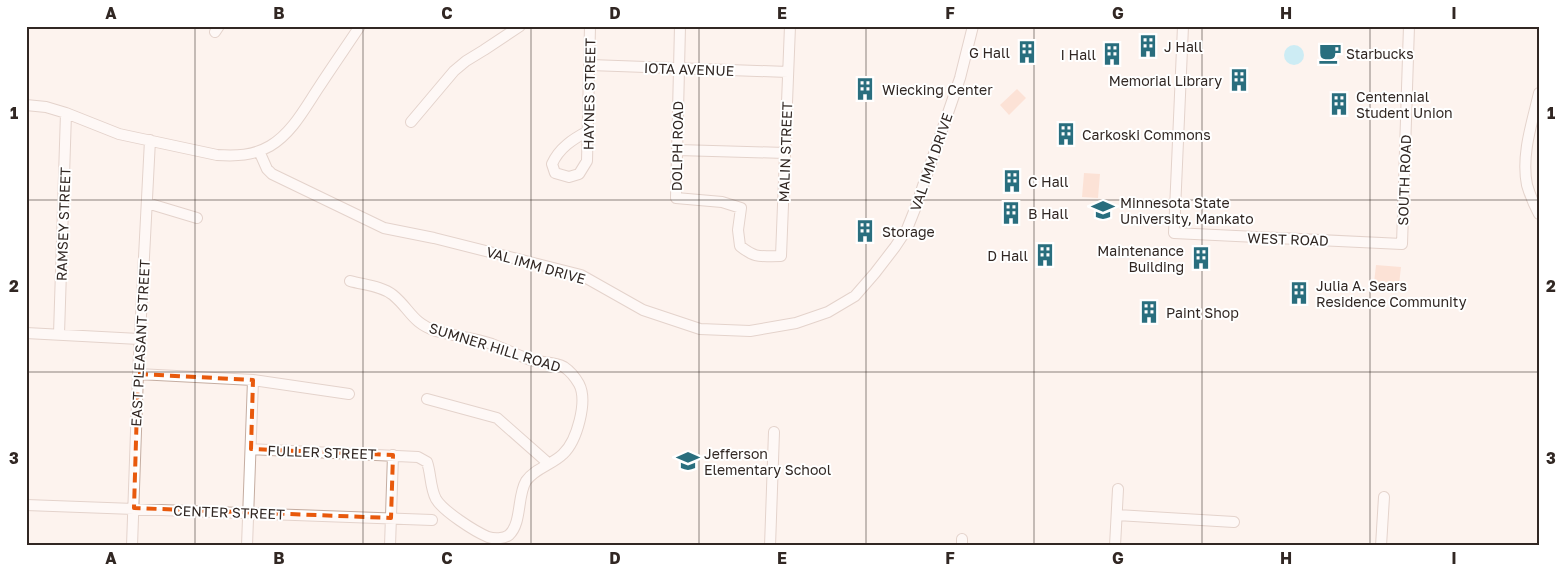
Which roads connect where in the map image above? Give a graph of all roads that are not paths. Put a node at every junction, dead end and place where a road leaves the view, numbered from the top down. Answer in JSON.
{"nodes":[{"id":1,"x":360,"y":26,"type":"edge"},
{"id":2,"x":520,"y":26,"type":"edge"},
{"id":3,"x":590,"y":26,"type":"edge"},
{"id":4,"x":680,"y":26,"type":"edge"},
{"id":5,"x":790,"y":26,"type":"edge"},
{"id":6,"x":973,"y":26,"type":"edge"},
{"id":7,"x":1183,"y":26,"type":"edge"},
{"id":8,"x":1409,"y":26,"type":"edge"},
{"id":9,"x":590,"y":65,"type":"junction"},
{"id":10,"x":678,"y":69,"type":"junction"},
{"id":11,"x":788,"y":72,"type":"junction"},
{"id":12,"x":1539,"y":93,"type":"edge"},
{"id":13,"x":26,"y":105,"type":"edge"},
{"id":14,"x":66,"y":113,"type":"junction"},
{"id":15,"x":411,"y":122,"type":"dead end"},
{"id":16,"x":588,"y":131,"type":"junction"},
{"id":17,"x":150,"y":140,"type":"junction"},
{"id":18,"x":678,"y":150,"type":"junction"},
{"id":19,"x":259,"y":151,"type":"junction"},
{"id":20,"x":785,"y":153,"type":"junction"},
{"id":21,"x":147,"y":203,"type":"junction"},
{"id":22,"x":1539,"y":214,"type":"edge"},
{"id":23,"x":197,"y":218,"type":"dead end"},
{"id":24,"x":1402,"y":244,"type":"joint"},
{"id":25,"x":759,"y":256,"type":"joint"},
{"id":26,"x":350,"y":281,"type":"dead end"},
{"id":27,"x":26,"y":333,"type":"edge"},
{"id":28,"x":60,"y":334,"type":"junction"},
{"id":29,"x":139,"y":339,"type":"junction"},
{"id":30,"x":138,"y":374,"type":"junction"},
{"id":31,"x":253,"y":380,"type":"junction"},
{"id":32,"x":349,"y":394,"type":"dead end"},
{"id":33,"x":427,"y":399,"type":"dead end"},
{"id":34,"x":774,"y":432,"type":"dead end"},
{"id":35,"x":251,"y":449,"type":"junction"},
{"id":36,"x":393,"y":455,"type":"junction"},
{"id":37,"x":548,"y":463,"type":"junction"},
{"id":38,"x":1118,"y":489,"type":"dead end"},
{"id":39,"x":1384,"y":497,"type":"dead end"},
{"id":40,"x":26,"y":505,"type":"edge"},
{"id":41,"x":134,"y":508,"type":"junction"},
{"id":42,"x":248,"y":513,"type":"junction"},
{"id":43,"x":1116,"y":516,"type":"junction"},
{"id":44,"x":391,"y":518,"type":"junction"},
{"id":45,"x":432,"y":520,"type":"dead end"},
{"id":46,"x":1234,"y":522,"type":"dead end"},
{"id":47,"x":132,"y":546,"type":"edge"},
{"id":48,"x":247,"y":546,"type":"edge"},
{"id":49,"x":390,"y":546,"type":"edge"},
{"id":50,"x":770,"y":546,"type":"edge"},
{"id":51,"x":1115,"y":546,"type":"edge"},
{"id":52,"x":1381,"y":546,"type":"edge"}],
"edges":[{"from":1,"to":19,"type":"street"},
{"from":2,"to":15,"type":"street"},
{"from":3,"to":9,"type":"street","name":"HAYNES STREET"},
{"from":4,"to":10,"type":"street","name":"DOLPH ROAD"},
{"from":5,"to":11,"type":"street","name":"MALIN STREET"},
{"from":6,"to":19,"type":"street","name":"VAL IMM DRIVE"},
{"from":7,"to":24,"type":"street","name":"WEST ROAD"},
{"from":8,"to":24,"type":"street","name":"SOUTH ROAD"},
{"from":9,"to":10,"type":"street","name":"IOTA AVENUE"},
{"from":9,"to":16,"type":"street","name":"HAYNES STREET"},
{"from":10,"to":11,"type":"street","name":"IOTA AVENUE"},
{"from":10,"to":18,"type":"street","name":"DOLPH ROAD"},
{"from":11,"to":20,"type":"street","name":"MALIN STREET"},
{"from":12,"to":22,"type":"street"},
{"from":13,"to":14,"type":"street"},
{"from":14,"to":17,"type":"street"},
{"from":14,"to":28,"type":"street","name":"RAMSEY STREET"},
{"from":16,"to":16,"type":"street","name":"HAYNES STREET"},
{"from":17,"to":19,"type":"street"},
{"from":17,"to":21,"type":"street","name":"EAST PLEASANT STREET"},
{"from":18,"to":20,"type":"street"},
{"from":18,"to":25,"type":"street","name":"DOLPH ROAD"},
{"from":20,"to":25,"type":"street","name":"MALIN STREET"},
{"from":21,"to":23,"type":"street"},
{"from":21,"to":29,"type":"street","name":"EAST PLEASANT STREET"},
{"from":26,"to":37,"type":"street","name":"SUMNER HILL ROAD"},
{"from":27,"to":28,"type":"street"},
{"from":28,"to":29,"type":"street"},
{"from":29,"to":30,"type":"street","name":"EAST PLEASANT STREET"},
{"from":30,"to":31,"type":"street"},
{"from":30,"to":41,"type":"street","name":"EAST PLEASANT STREET"},
{"from":31,"to":32,"type":"street"},
{"from":31,"to":35,"type":"street"},
{"from":33,"to":37,"type":"street"},
{"from":34,"to":50,"type":"street"},
{"from":35,"to":36,"type":"street","name":"FULLER STREET"},
{"from":35,"to":42,"type":"street"},
{"from":36,"to":37,"type":"street","name":"SUMNER HILL ROAD"},
{"from":36,"to":44,"type":"street"},
{"from":38,"to":43,"type":"street"},
{"from":39,"to":52,"type":"street"},
{"from":40,"to":41,"type":"street","name":"CENTER STREET"},
{"from":41,"to":42,"type":"street","name":"CENTER STREET"},
{"from":41,"to":47,"type":"street","name":"EAST PLEASANT STREET"},
{"from":42,"to":44,"type":"street","name":"CENTER STREET"},
{"from":42,"to":48,"type":"street"},
{"from":43,"to":46,"type":"street"},
{"from":43,"to":51,"type":"street"},
{"from":44,"to":45,"type":"street","name":"CENTER STREET"},
{"from":44,"to":49,"type":"street"}]}
